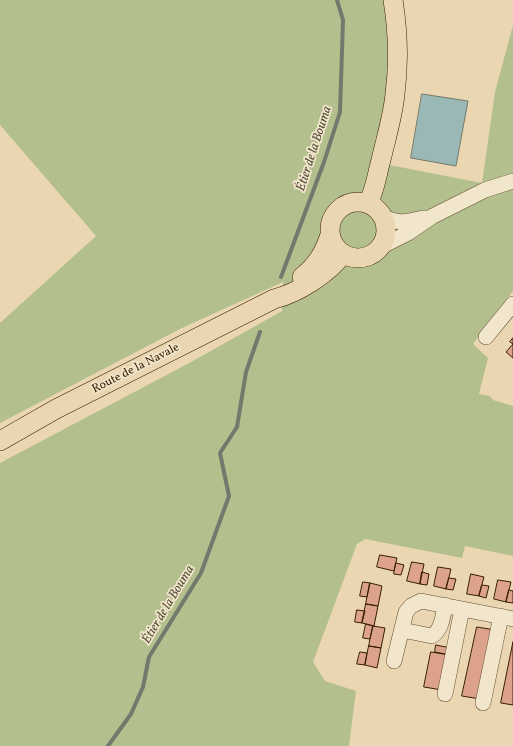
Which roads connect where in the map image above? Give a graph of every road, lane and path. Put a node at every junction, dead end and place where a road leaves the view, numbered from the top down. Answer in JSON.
{"nodes":[{"id":1,"x":393,"y":0,"type":"edge"},
{"id":2,"x":513,"y":181,"type":"edge"},
{"id":3,"x":368,"y":204,"type":"junction"},
{"id":4,"x":433,"y":216,"type":"junction"},
{"id":5,"x":383,"y":217,"type":"junction"},
{"id":6,"x":330,"y":235,"type":"junction"},
{"id":7,"x":380,"y":247,"type":"junction"},
{"id":8,"x":343,"y":254,"type":"junction"},
{"id":9,"x":274,"y":299,"type":"junction"},
{"id":10,"x":513,"y":304,"type":"edge"},
{"id":11,"x":486,"y":337,"type":"dead end"},
{"id":12,"x":0,"y":440,"type":"edge"},
{"id":13,"x":445,"y":605,"type":"junction"},
{"id":14,"x":462,"y":609,"type":"junction"},
{"id":15,"x":507,"y":618,"type":"edge"},
{"id":16,"x":402,"y":630,"type":"junction"},
{"id":17,"x":394,"y":661,"type":"dead end"},
{"id":18,"x":445,"y":694,"type":"dead end"},
{"id":19,"x":483,"y":703,"type":"dead end"}],
"edges":[{"from":1,"to":3,"type":"main road"},
{"from":2,"to":4,"type":"street"},
{"from":3,"to":5,"type":"main road"},
{"from":3,"to":6,"type":"main road"},
{"from":4,"to":5,"type":"street"},
{"from":4,"to":7,"type":"street"},
{"from":5,"to":7,"type":"main road"},
{"from":6,"to":8,"type":"main road"},
{"from":6,"to":9,"type":"main road","name":"Route de la Navale"},
{"from":7,"to":8,"type":"main road"},
{"from":8,"to":9,"type":"main road","name":"Route de la Navale"},
{"from":9,"to":12,"type":"main road","name":"Route de la Navale"},
{"from":10,"to":11,"type":"street"},
{"from":13,"to":14,"type":"street"},
{"from":13,"to":16,"type":"street"},
{"from":13,"to":16,"type":"street"},
{"from":14,"to":15,"type":"street"},
{"from":14,"to":18,"type":"street"},
{"from":15,"to":19,"type":"street"},
{"from":16,"to":17,"type":"street"}]}
